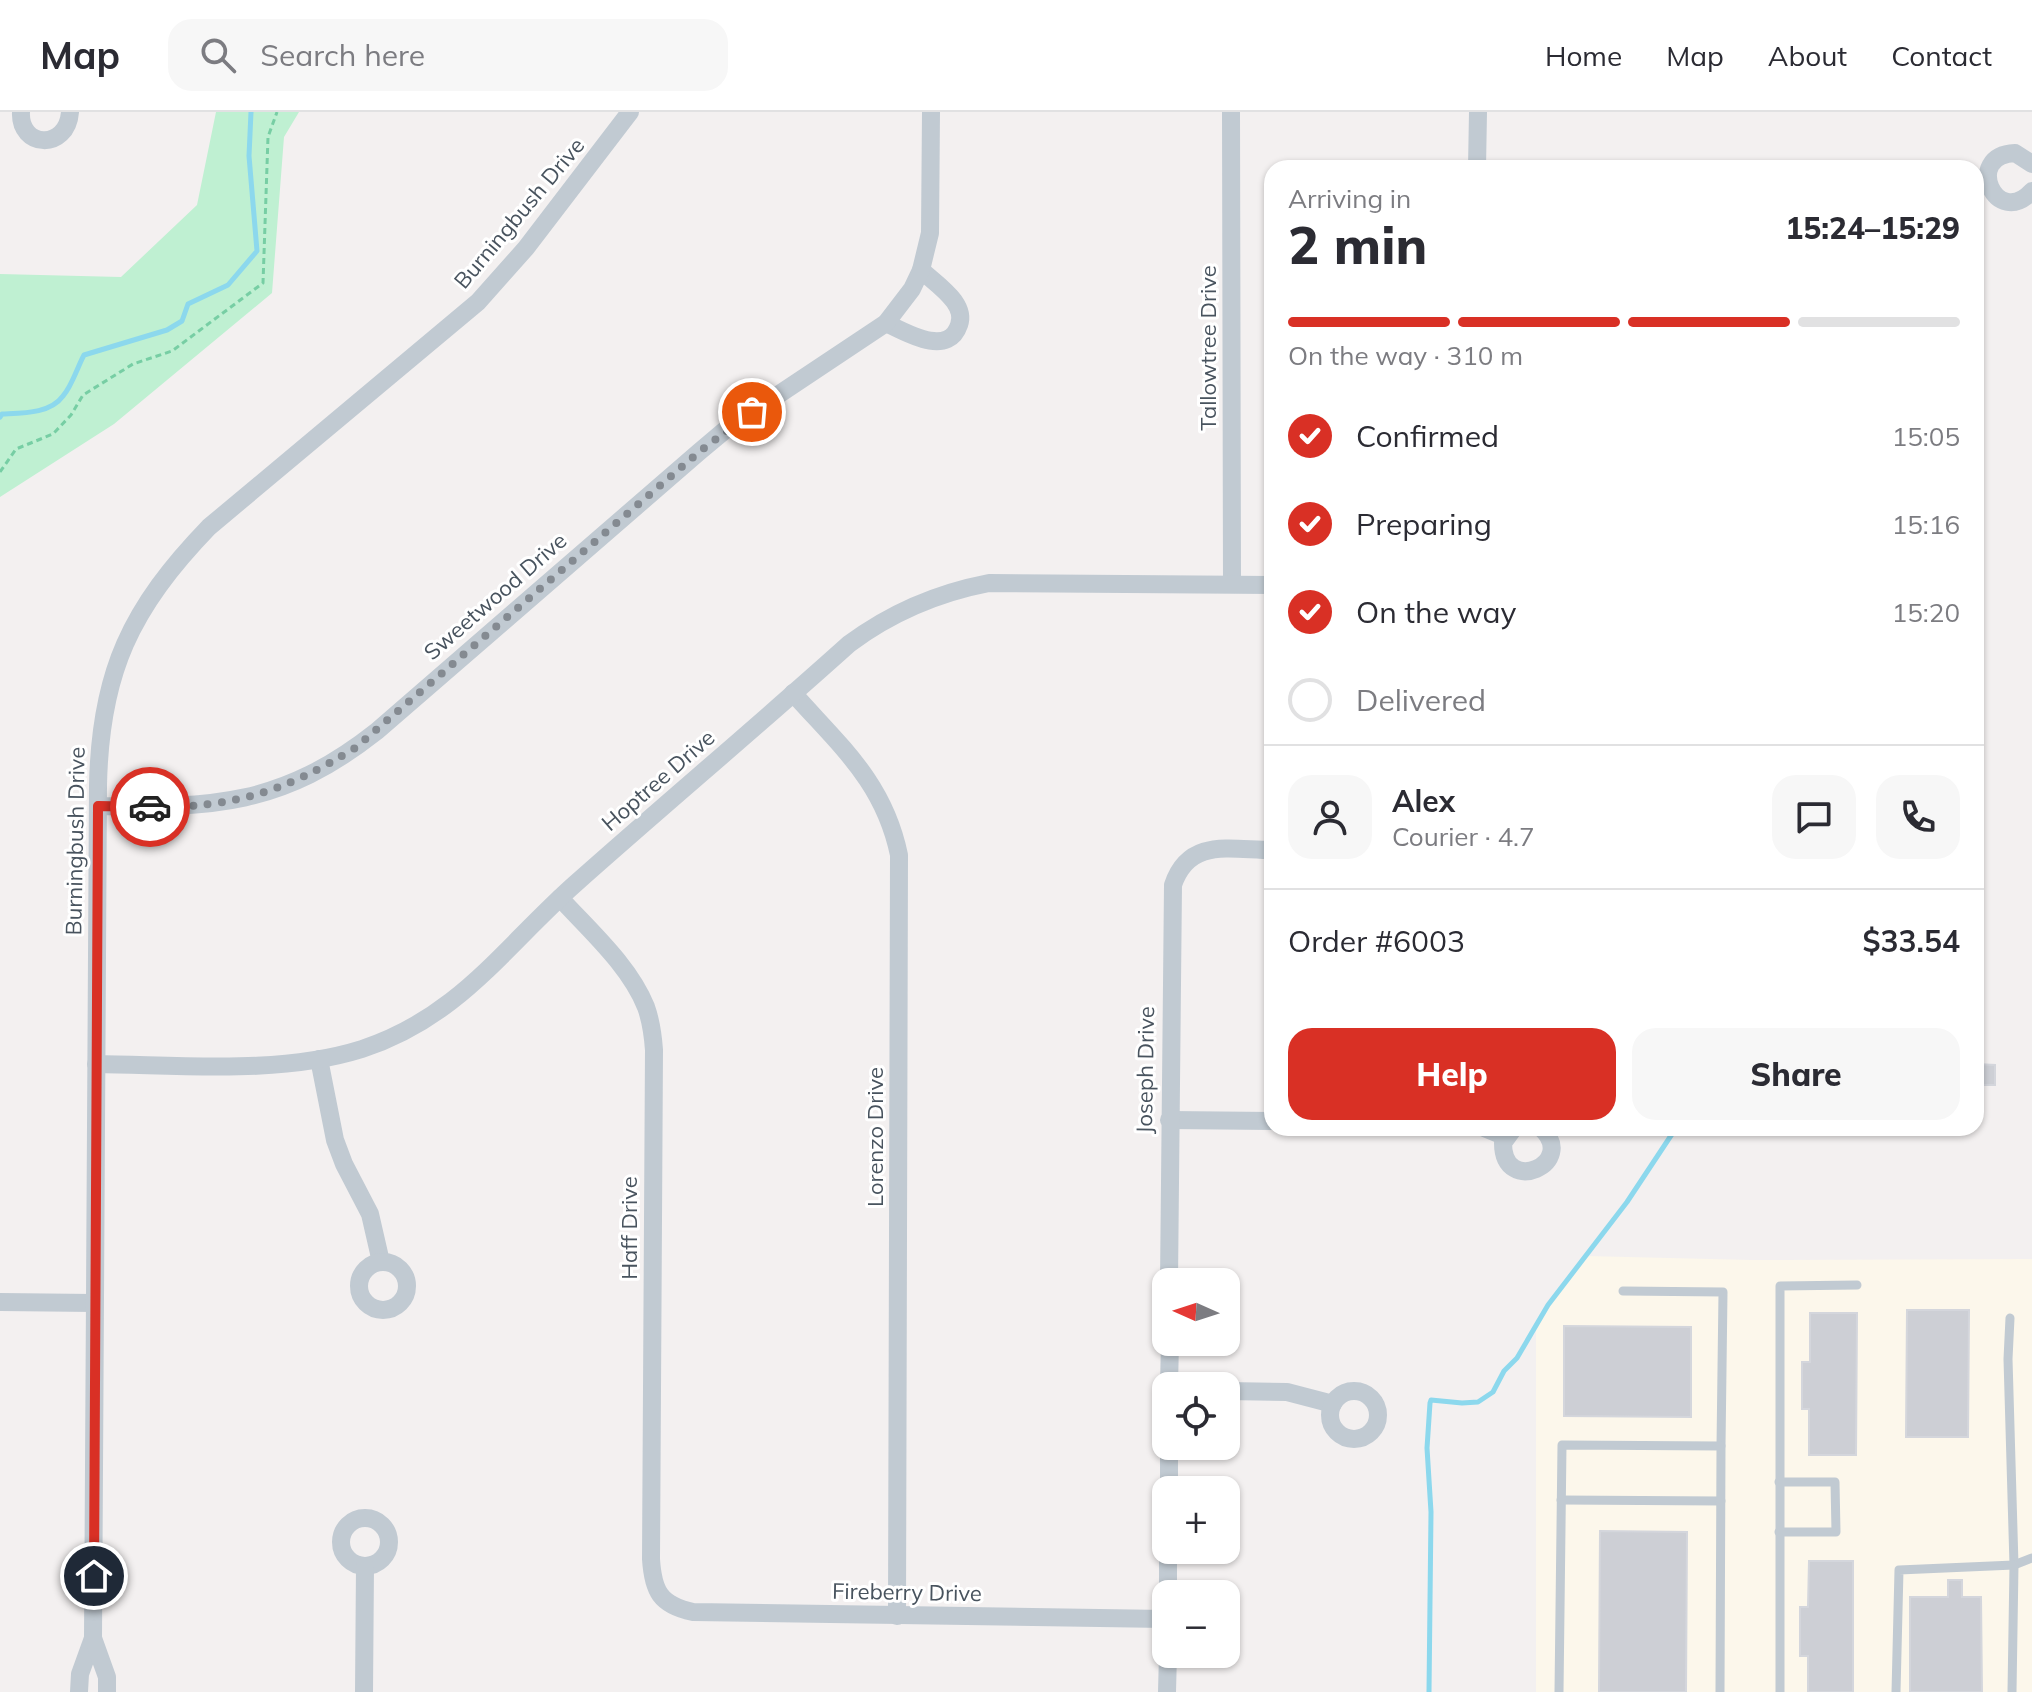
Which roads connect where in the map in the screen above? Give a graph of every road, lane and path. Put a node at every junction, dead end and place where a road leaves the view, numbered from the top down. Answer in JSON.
{"nodes":[{"id":1,"x":21,"y":112,"type":"edge"},
{"id":2,"x":70,"y":112,"type":"edge"},
{"id":3,"x":277,"y":112,"type":"edge"},
{"id":4,"x":630,"y":112,"type":"edge"},
{"id":5,"x":931,"y":112,"type":"edge"},
{"id":6,"x":1231,"y":112,"type":"edge"},
{"id":7,"x":1478,"y":112,"type":"edge"},
{"id":8,"x":1477,"y":160,"type":"edge"},
{"id":9,"x":2032,"y":164,"type":"edge"},
{"id":10,"x":1984,"y":170,"type":"edge"},
{"id":11,"x":1984,"y":176,"type":"edge"},
{"id":12,"x":2032,"y":191,"type":"edge"},
{"id":13,"x":921,"y":270,"type":"junction"},
{"id":14,"x":886,"y":323,"type":"junction"},
{"id":15,"x":0,"y":472,"type":"edge"},
{"id":16,"x":1232,"y":584,"type":"junction"},
{"id":17,"x":1264,"y":585,"type":"edge"},
{"id":18,"x":793,"y":693,"type":"junction"},
{"id":19,"x":98,"y":806,"type":"junction"},
{"id":20,"x":1264,"y":850,"type":"edge"},
{"id":21,"x":560,"y":898,"type":"junction"},
{"id":22,"x":319,"y":1059,"type":"junction"},
{"id":23,"x":96,"y":1064,"type":"junction"},
{"id":24,"x":1169,"y":1120,"type":"junction"},
{"id":25,"x":1264,"y":1121,"type":"edge"},
{"id":26,"x":1509,"y":1136,"type":"edge"},
{"id":27,"x":1547,"y":1136,"type":"edge"},
{"id":28,"x":381,"y":1262,"type":"dead end"},
{"id":29,"x":1169,"y":1268,"type":"edge"},
{"id":30,"x":1857,"y":1285,"type":"dead end"},
{"id":31,"x":1623,"y":1291,"type":"dead end"},
{"id":32,"x":0,"y":1302,"type":"edge"},
{"id":33,"x":94,"y":1303,"type":"junction"},
{"id":34,"x":2010,"y":1318,"type":"dead end"},
{"id":35,"x":1240,"y":1391,"type":"edge"},
{"id":36,"x":1333,"y":1404,"type":"dead end"},
{"id":37,"x":1721,"y":1446,"type":"junction"},
{"id":38,"x":1779,"y":1482,"type":"junction"},
{"id":39,"x":1561,"y":1500,"type":"junction"},
{"id":40,"x":1721,"y":1501,"type":"junction"},
{"id":41,"x":1779,"y":1532,"type":"junction"},
{"id":42,"x":2032,"y":1558,"type":"edge"},
{"id":43,"x":2014,"y":1565,"type":"junction"},
{"id":44,"x":365,"y":1566,"type":"dead end"},
{"id":45,"x":656,"y":1589,"type":"joint"},
{"id":46,"x":897,"y":1616,"type":"junction"},
{"id":47,"x":1152,"y":1619,"type":"edge"},
{"id":48,"x":93,"y":1638,"type":"junction"},
{"id":49,"x":1168,"y":1668,"type":"edge"},
{"id":50,"x":79,"y":1692,"type":"edge"},
{"id":51,"x":107,"y":1692,"type":"edge"},
{"id":52,"x":364,"y":1692,"type":"edge"},
{"id":53,"x":1167,"y":1692,"type":"edge"},
{"id":54,"x":1559,"y":1692,"type":"edge"},
{"id":55,"x":1720,"y":1692,"type":"edge"},
{"id":56,"x":1780,"y":1692,"type":"edge"},
{"id":57,"x":1896,"y":1692,"type":"edge"},
{"id":58,"x":2012,"y":1692,"type":"edge"}],
"edges":[{"from":1,"to":2,"type":"street"},
{"from":3,"to":15,"type":"path"},
{"from":4,"to":19,"type":"street","name":"Burningbush Drive"},
{"from":5,"to":13,"type":"street","name":"Sweetwood Drive"},
{"from":6,"to":16,"type":"street","name":"Tallowtree Drive"},
{"from":7,"to":8,"type":"street"},
{"from":9,"to":10,"type":"street"},
{"from":11,"to":12,"type":"street"},
{"from":13,"to":14,"type":"street","name":"Sweetwood Drive"},
{"from":13,"to":14,"type":"street"},
{"from":14,"to":19,"type":"street","name":"Sweetwood Drive"},
{"from":16,"to":17,"type":"street","name":"Hoptree Drive"},
{"from":16,"to":18,"type":"street","name":"Hoptree Drive"},
{"from":18,"to":21,"type":"street","name":"Hoptree Drive"},
{"from":18,"to":46,"type":"street","name":"Lorenzo Drive"},
{"from":19,"to":23,"type":"street","name":"Burningbush Drive"},
{"from":20,"to":24,"type":"street","name":"Joseph Drive"},
{"from":21,"to":22,"type":"street","name":"Hoptree Drive"},
{"from":21,"to":45,"type":"street","name":"Haff Drive"},
{"from":22,"to":23,"type":"street","name":"Hoptree Drive"},
{"from":22,"to":28,"type":"street"},
{"from":23,"to":33,"type":"street","name":"Burningbush Drive"},
{"from":24,"to":25,"type":"street"},
{"from":24,"to":29,"type":"street","name":"Joseph Drive"},
{"from":26,"to":27,"type":"street"},
{"from":30,"to":38,"type":"lane"},
{"from":31,"to":37,"type":"lane"},
{"from":32,"to":33,"type":"street"},
{"from":33,"to":48,"type":"street","name":"Burningbush Drive"},
{"from":34,"to":43,"type":"lane"},
{"from":35,"to":36,"type":"street"},
{"from":37,"to":39,"type":"lane"},
{"from":37,"to":40,"type":"lane"},
{"from":38,"to":41,"type":"lane"},
{"from":38,"to":41,"type":"lane"},
{"from":39,"to":40,"type":"lane"},
{"from":39,"to":54,"type":"lane"},
{"from":40,"to":55,"type":"lane"},
{"from":41,"to":56,"type":"lane"},
{"from":42,"to":43,"type":"lane"},
{"from":43,"to":57,"type":"lane"},
{"from":43,"to":58,"type":"lane"},
{"from":44,"to":52,"type":"street"},
{"from":45,"to":46,"type":"street","name":"Fireberry Drive"},
{"from":46,"to":47,"type":"street","name":"Fireberry Drive"},
{"from":48,"to":50,"type":"street","name":"Burningbush Drive"},
{"from":48,"to":51,"type":"street","name":"Burningbush Drive"},
{"from":49,"to":53,"type":"street"}]}
